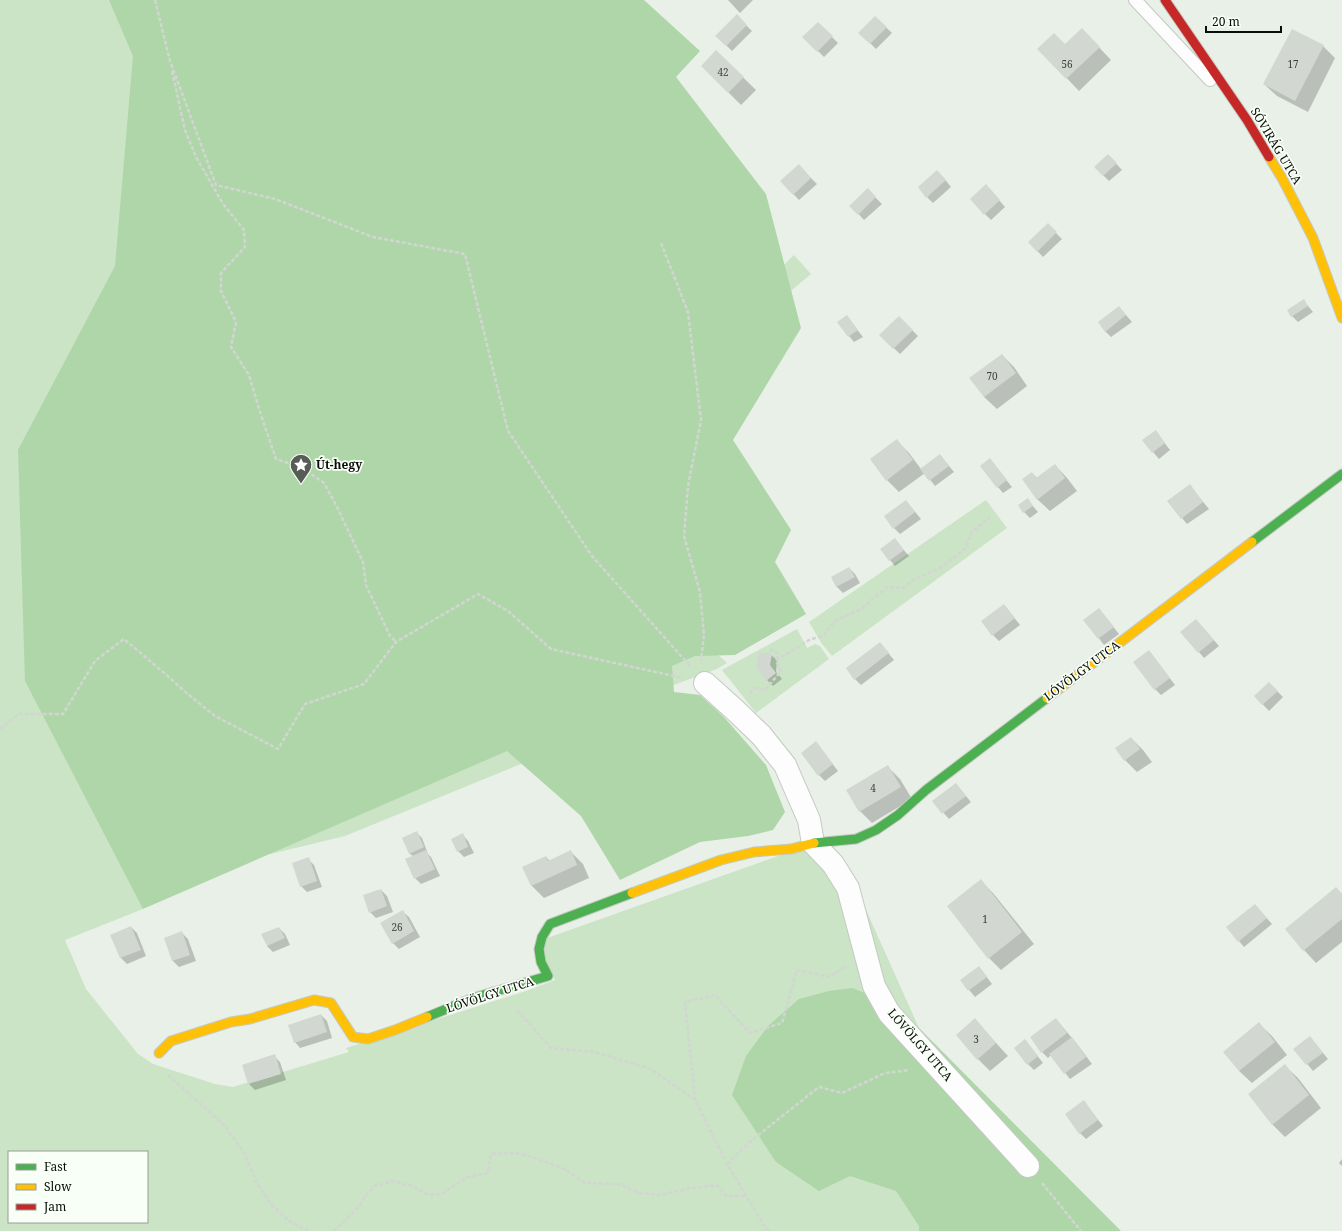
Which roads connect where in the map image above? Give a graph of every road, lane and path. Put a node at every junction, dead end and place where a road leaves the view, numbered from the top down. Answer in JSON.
{"nodes":[{"id":1,"x":155,"y":0,"type":"edge"},
{"id":2,"x":1135,"y":0,"type":"edge"},
{"id":3,"x":1165,"y":0,"type":"edge"},
{"id":4,"x":170,"y":61,"type":"junction"},
{"id":5,"x":1247,"y":120,"type":"junction"},
{"id":6,"x":661,"y":243,"type":"dead end"},
{"id":7,"x":1342,"y":318,"type":"edge"},
{"id":8,"x":1342,"y":474,"type":"edge"},
{"id":9,"x":990,"y":517,"type":"dead end"},
{"id":10,"x":396,"y":642,"type":"junction"},
{"id":11,"x":770,"y":649,"type":"dead end"},
{"id":12,"x":776,"y":661,"type":"junction"},
{"id":13,"x":705,"y":683,"type":"junction"},
{"id":14,"x":736,"y":711,"type":"junction"},
{"id":15,"x":0,"y":729,"type":"edge"},
{"id":16,"x":813,"y":843,"type":"junction"},
{"id":17,"x":865,"y":954,"type":"junction"},
{"id":18,"x":500,"y":991,"type":"junction"},
{"id":19,"x":159,"y":1053,"type":"joint"},
{"id":20,"x":937,"y":1067,"type":"junction"},
{"id":21,"x":695,"y":1100,"type":"junction"},
{"id":22,"x":726,"y":1164,"type":"junction"},
{"id":23,"x":1028,"y":1166,"type":"joint"},
{"id":24,"x":746,"y":1196,"type":"junction"},
{"id":25,"x":309,"y":1231,"type":"edge"},
{"id":26,"x":334,"y":1231,"type":"edge"},
{"id":27,"x":769,"y":1231,"type":"edge"},
{"id":28,"x":1081,"y":1231,"type":"edge"}],
"edges":[{"from":1,"to":4,"type":"path"},
{"from":2,"to":5,"type":"lane"},
{"from":3,"to":5,"type":"street","name":"SÓVIRÁG UTCA"},
{"from":4,"to":10,"type":"path"},
{"from":4,"to":13,"type":"path"},
{"from":5,"to":7,"type":"street","name":"SÓVIRÁG UTCA"},
{"from":6,"to":13,"type":"path"},
{"from":8,"to":16,"type":"street","name":"LÓVÖLGY UTCA"},
{"from":9,"to":12,"type":"path"},
{"from":10,"to":13,"type":"path"},
{"from":10,"to":15,"type":"path"},
{"from":11,"to":12,"type":"path"},
{"from":12,"to":14,"type":"path"},
{"from":13,"to":14,"type":"street"},
{"from":14,"to":16,"type":"street"},
{"from":16,"to":17,"type":"street","name":"LÓVÖLGY UTCA"},
{"from":16,"to":18,"type":"street","name":"LÓVÖLGY UTCA"},
{"from":17,"to":20,"type":"street","name":"LÓVÖLGY UTCA"},
{"from":17,"to":21,"type":"path"},
{"from":18,"to":19,"type":"street","name":"LÓVÖLGY UTCA"},
{"from":18,"to":21,"type":"path"},
{"from":19,"to":25,"type":"path"},
{"from":20,"to":22,"type":"path"},
{"from":20,"to":23,"type":"street","name":"LÓVÖLGY UTCA"},
{"from":21,"to":22,"type":"path"},
{"from":22,"to":24,"type":"path"},
{"from":23,"to":28,"type":"path"},
{"from":24,"to":26,"type":"path"},
{"from":24,"to":27,"type":"path"}]}
